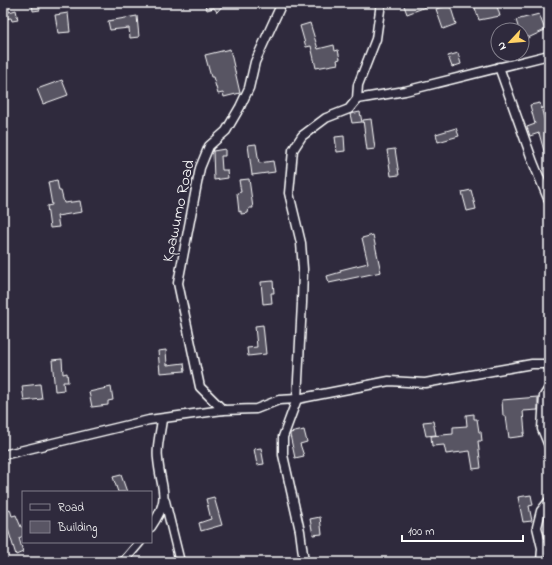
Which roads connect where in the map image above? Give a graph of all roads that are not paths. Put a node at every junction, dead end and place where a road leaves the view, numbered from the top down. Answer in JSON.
{"nodes":[{"id":1,"x":282,"y":3,"type":"edge"},
{"id":2,"x":381,"y":3,"type":"edge"},
{"id":3,"x":549,"y":55,"type":"edge"},
{"id":4,"x":499,"y":67,"type":"junction"},
{"id":5,"x":357,"y":99,"type":"junction"},
{"id":6,"x":549,"y":201,"type":"edge"},
{"id":7,"x":549,"y":364,"type":"edge"},
{"id":8,"x":549,"y":388,"type":"edge"},
{"id":9,"x":297,"y":399,"type":"junction"},
{"id":10,"x":223,"y":410,"type":"junction"},
{"id":11,"x":162,"y":419,"type":"junction"},
{"id":12,"x":549,"y":446,"type":"edge"},
{"id":13,"x":3,"y":455,"type":"edge"},
{"id":14,"x":165,"y":498,"type":"junction"},
{"id":15,"x":549,"y":501,"type":"edge"},
{"id":16,"x":152,"y":526,"type":"edge"},
{"id":17,"x":139,"y":543,"type":"edge"},
{"id":18,"x":124,"y":562,"type":"edge"},
{"id":19,"x":180,"y":562,"type":"edge"},
{"id":20,"x":304,"y":562,"type":"edge"},
{"id":21,"x":541,"y":562,"type":"edge"}],
"edges":[{"from":1,"to":10,"type":"street","name":"Kpawumo Road"},
{"from":2,"to":5,"type":"street"},
{"from":3,"to":4,"type":"street"},
{"from":4,"to":5,"type":"street"},
{"from":4,"to":6,"type":"street"},
{"from":5,"to":9,"type":"street"},
{"from":7,"to":9,"type":"street"},
{"from":8,"to":12,"type":"street"},
{"from":9,"to":10,"type":"street"},
{"from":9,"to":20,"type":"street"},
{"from":10,"to":11,"type":"street"},
{"from":11,"to":13,"type":"street"},
{"from":11,"to":14,"type":"street"},
{"from":14,"to":16,"type":"street"},
{"from":14,"to":19,"type":"street"},
{"from":15,"to":21,"type":"street"},
{"from":17,"to":18,"type":"street"}]}
